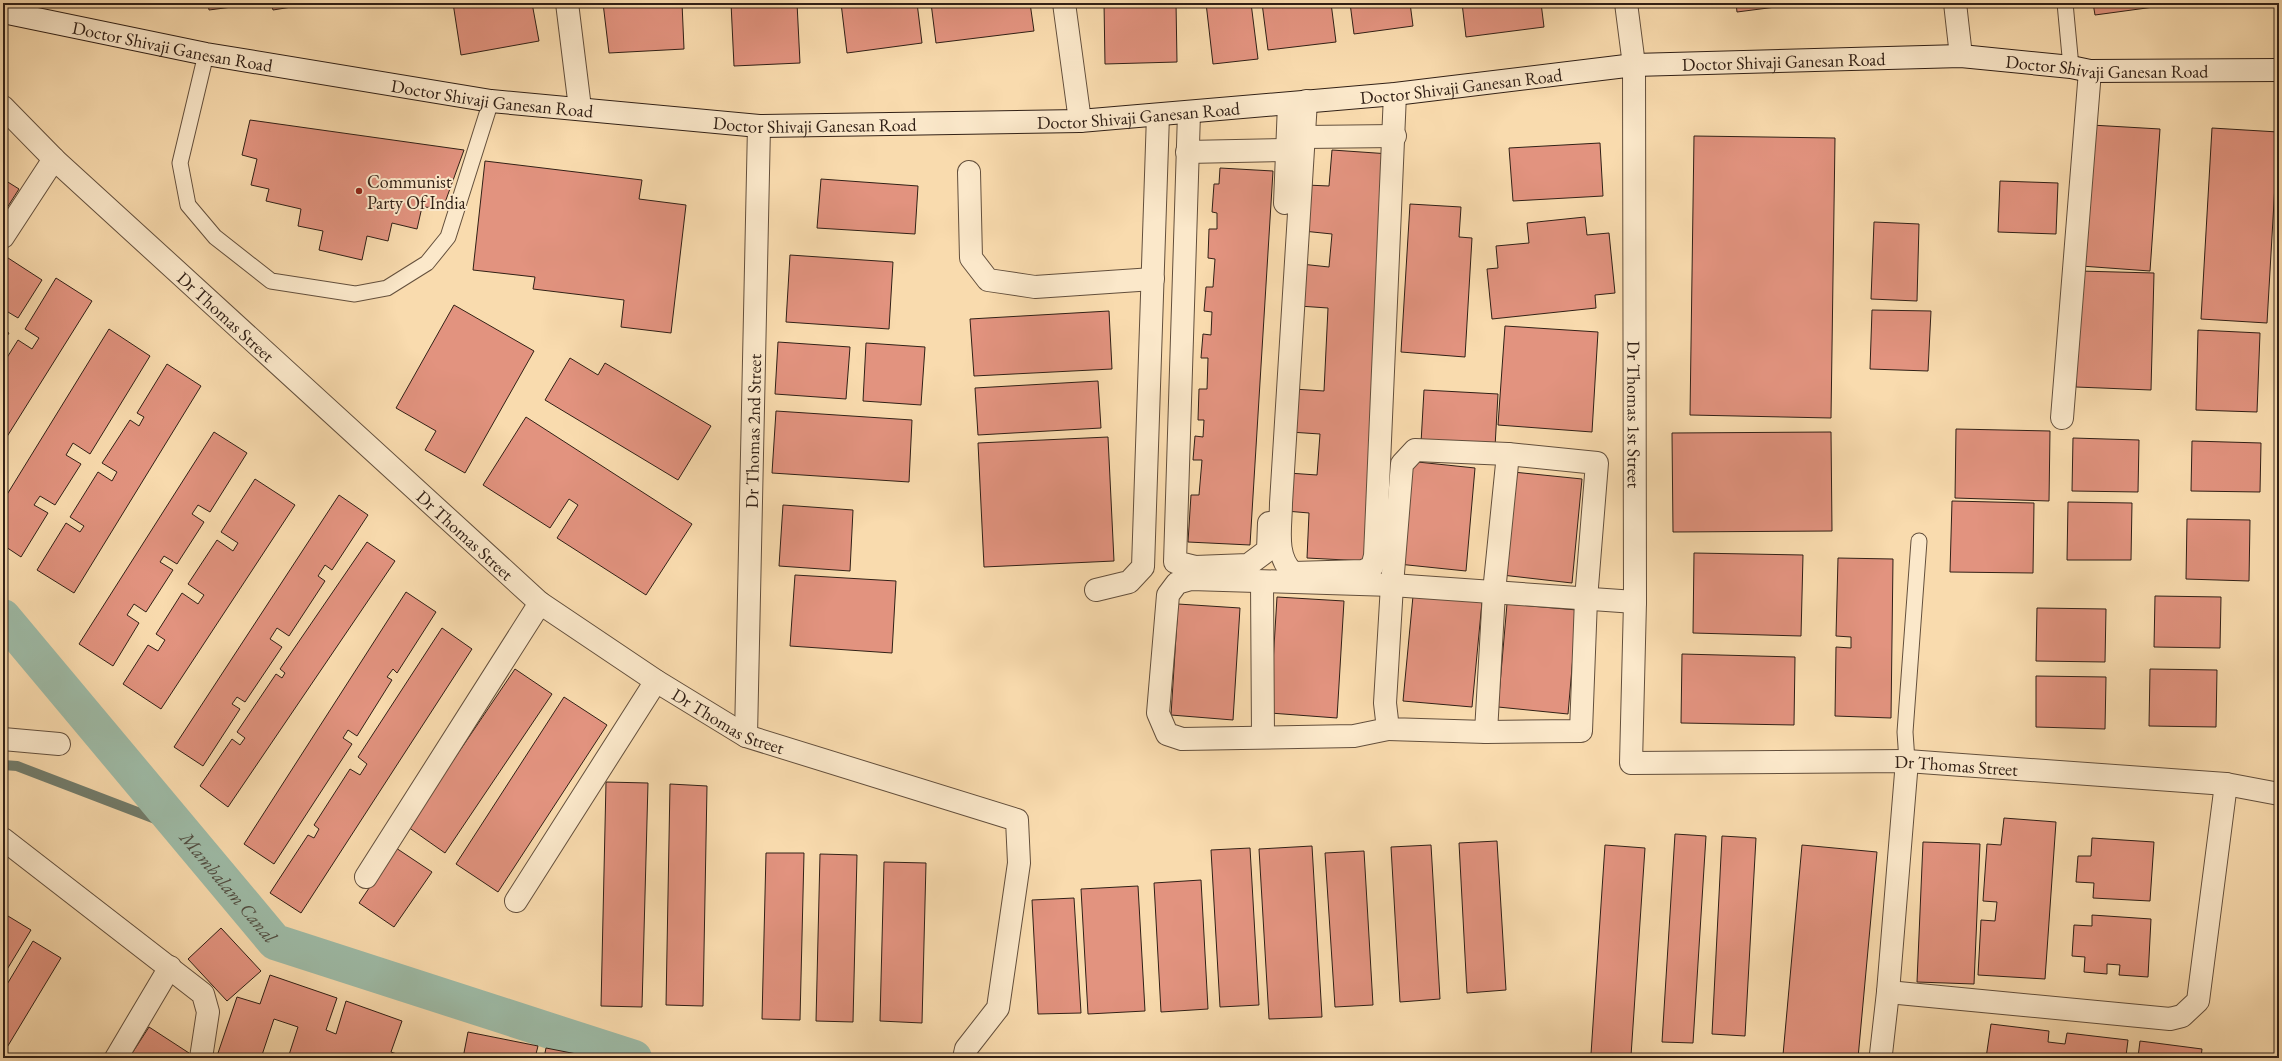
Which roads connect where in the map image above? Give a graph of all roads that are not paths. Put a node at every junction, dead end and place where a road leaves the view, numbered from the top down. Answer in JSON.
{"nodes":[{"id":1,"x":567,"y":3,"type":"edge"},
{"id":2,"x":1064,"y":3,"type":"edge"},
{"id":3,"x":1626,"y":3,"type":"edge"},
{"id":4,"x":1955,"y":3,"type":"edge"},
{"id":5,"x":2065,"y":3,"type":"edge"},
{"id":6,"x":3,"y":12,"type":"edge"},
{"id":7,"x":206,"y":54,"type":"junction"},
{"id":8,"x":1961,"y":56,"type":"junction"},
{"id":9,"x":1634,"y":65,"type":"junction"},
{"id":10,"x":2081,"y":69,"type":"junction"},
{"id":11,"x":2279,"y":70,"type":"edge"},
{"id":12,"x":1395,"y":94,"type":"junction"},
{"id":13,"x":491,"y":101,"type":"junction"},
{"id":14,"x":1298,"y":103,"type":"junction"},
{"id":15,"x":3,"y":108,"type":"edge"},
{"id":16,"x":580,"y":108,"type":"junction"},
{"id":17,"x":1189,"y":113,"type":"junction"},
{"id":18,"x":1158,"y":115,"type":"junction"},
{"id":19,"x":1080,"y":120,"type":"junction"},
{"id":20,"x":759,"y":126,"type":"junction"},
{"id":21,"x":1395,"y":136,"type":"junction"},
{"id":22,"x":1304,"y":137,"type":"junction"},
{"id":23,"x":1287,"y":150,"type":"junction"},
{"id":24,"x":1187,"y":152,"type":"junction"},
{"id":25,"x":54,"y":159,"type":"junction"},
{"id":26,"x":968,"y":172,"type":"dead end"},
{"id":27,"x":3,"y":237,"type":"edge"},
{"id":28,"x":1153,"y":279,"type":"junction"},
{"id":29,"x":2062,"y":418,"type":"dead end"},
{"id":30,"x":1508,"y":454,"type":"junction"},
{"id":31,"x":1919,"y":541,"type":"dead end"},
{"id":32,"x":1262,"y":582,"type":"junction"},
{"id":33,"x":1392,"y":585,"type":"junction"},
{"id":34,"x":1096,"y":590,"type":"dead end"},
{"id":35,"x":1494,"y":592,"type":"junction"},
{"id":36,"x":1586,"y":598,"type":"junction"},
{"id":37,"x":1635,"y":602,"type":"junction"},
{"id":38,"x":540,"y":603,"type":"junction"},
{"id":39,"x":656,"y":681,"type":"junction"},
{"id":40,"x":1388,"y":729,"type":"junction"},
{"id":41,"x":1486,"y":732,"type":"junction"},
{"id":42,"x":746,"y":736,"type":"junction"},
{"id":43,"x":1263,"y":737,"type":"junction"},
{"id":44,"x":3,"y":739,"type":"edge"},
{"id":45,"x":59,"y":744,"type":"dead end"},
{"id":46,"x":1907,"y":761,"type":"junction"},
{"id":47,"x":1631,"y":763,"type":"joint"},
{"id":48,"x":2226,"y":784,"type":"junction"},
{"id":49,"x":2279,"y":794,"type":"edge"},
{"id":50,"x":3,"y":839,"type":"edge"},
{"id":51,"x":366,"y":877,"type":"dead end"},
{"id":52,"x":516,"y":901,"type":"dead end"},
{"id":53,"x":170,"y":967,"type":"junction"},
{"id":54,"x":1888,"y":992,"type":"junction"},
{"id":55,"x":965,"y":1053,"type":"edge"},
{"id":56,"x":1881,"y":1054,"type":"dead end"},
{"id":57,"x":116,"y":1058,"type":"edge"},
{"id":58,"x":201,"y":1058,"type":"edge"}],
"edges":[{"from":1,"to":16,"type":"street"},
{"from":2,"to":19,"type":"street"},
{"from":3,"to":9,"type":"street","name":"Dr Thomas 1st Street"},
{"from":4,"to":8,"type":"street"},
{"from":5,"to":10,"type":"lane"},
{"from":6,"to":7,"type":"street","name":"Doctor Shivaji Ganesan Road"},
{"from":7,"to":13,"type":"street","name":"Doctor Shivaji Ganesan Road"},
{"from":7,"to":13,"type":"lane"},
{"from":8,"to":9,"type":"street","name":"Doctor Shivaji Ganesan Road"},
{"from":8,"to":10,"type":"street","name":"Doctor Shivaji Ganesan Road"},
{"from":9,"to":12,"type":"street","name":"Doctor Shivaji Ganesan Road"},
{"from":9,"to":37,"type":"street","name":"Dr Thomas 1st Street"},
{"from":10,"to":11,"type":"street","name":"Doctor Shivaji Ganesan Road"},
{"from":10,"to":29,"type":"street"},
{"from":12,"to":14,"type":"street","name":"Doctor Shivaji Ganesan Road"},
{"from":12,"to":21,"type":"street"},
{"from":13,"to":16,"type":"street","name":"Doctor Shivaji Ganesan Road"},
{"from":14,"to":17,"type":"street","name":"Doctor Shivaji Ganesan Road"},
{"from":14,"to":22,"type":"street"},
{"from":14,"to":23,"type":"street"},
{"from":15,"to":25,"type":"street","name":"Dr Thomas Street"},
{"from":16,"to":20,"type":"street","name":"Doctor Shivaji Ganesan Road"},
{"from":17,"to":18,"type":"street","name":"Doctor Shivaji Ganesan Road"},
{"from":17,"to":24,"type":"street"},
{"from":18,"to":19,"type":"street","name":"Doctor Shivaji Ganesan Road"},
{"from":18,"to":28,"type":"street"},
{"from":19,"to":20,"type":"street","name":"Doctor Shivaji Ganesan Road"},
{"from":20,"to":42,"type":"street","name":"Dr Thomas 2nd Street"},
{"from":21,"to":22,"type":"street"},
{"from":21,"to":22,"type":"street"},
{"from":23,"to":24,"type":"street"},
{"from":23,"to":24,"type":"street"},
{"from":25,"to":27,"type":"street"},
{"from":25,"to":38,"type":"street","name":"Dr Thomas Street"},
{"from":26,"to":28,"type":"street"},
{"from":28,"to":34,"type":"street"},
{"from":30,"to":33,"type":"street"},
{"from":30,"to":35,"type":"street"},
{"from":30,"to":36,"type":"street"},
{"from":31,"to":46,"type":"lane"},
{"from":32,"to":33,"type":"street"},
{"from":32,"to":43,"type":"street"},
{"from":32,"to":43,"type":"street"},
{"from":33,"to":35,"type":"street"},
{"from":33,"to":40,"type":"street"},
{"from":35,"to":36,"type":"street"},
{"from":35,"to":41,"type":"street"},
{"from":36,"to":37,"type":"street"},
{"from":36,"to":41,"type":"street"},
{"from":37,"to":47,"type":"street","name":"Dr Thomas 1st Street"},
{"from":38,"to":39,"type":"street","name":"Dr Thomas Street"},
{"from":38,"to":51,"type":"street"},
{"from":39,"to":42,"type":"street","name":"Dr Thomas Street"},
{"from":39,"to":52,"type":"street"},
{"from":40,"to":41,"type":"street"},
{"from":40,"to":43,"type":"street"},
{"from":42,"to":55,"type":"street","name":"Dr Thomas Street"},
{"from":44,"to":45,"type":"street"},
{"from":46,"to":47,"type":"street","name":"Dr Thomas Street"},
{"from":46,"to":48,"type":"street","name":"Dr Thomas Street"},
{"from":46,"to":54,"type":"street"},
{"from":48,"to":49,"type":"street","name":"Dr Thomas Street"},
{"from":48,"to":54,"type":"street"},
{"from":50,"to":53,"type":"street"},
{"from":53,"to":57,"type":"street"},
{"from":53,"to":58,"type":"street"},
{"from":54,"to":56,"type":"street"}]}
